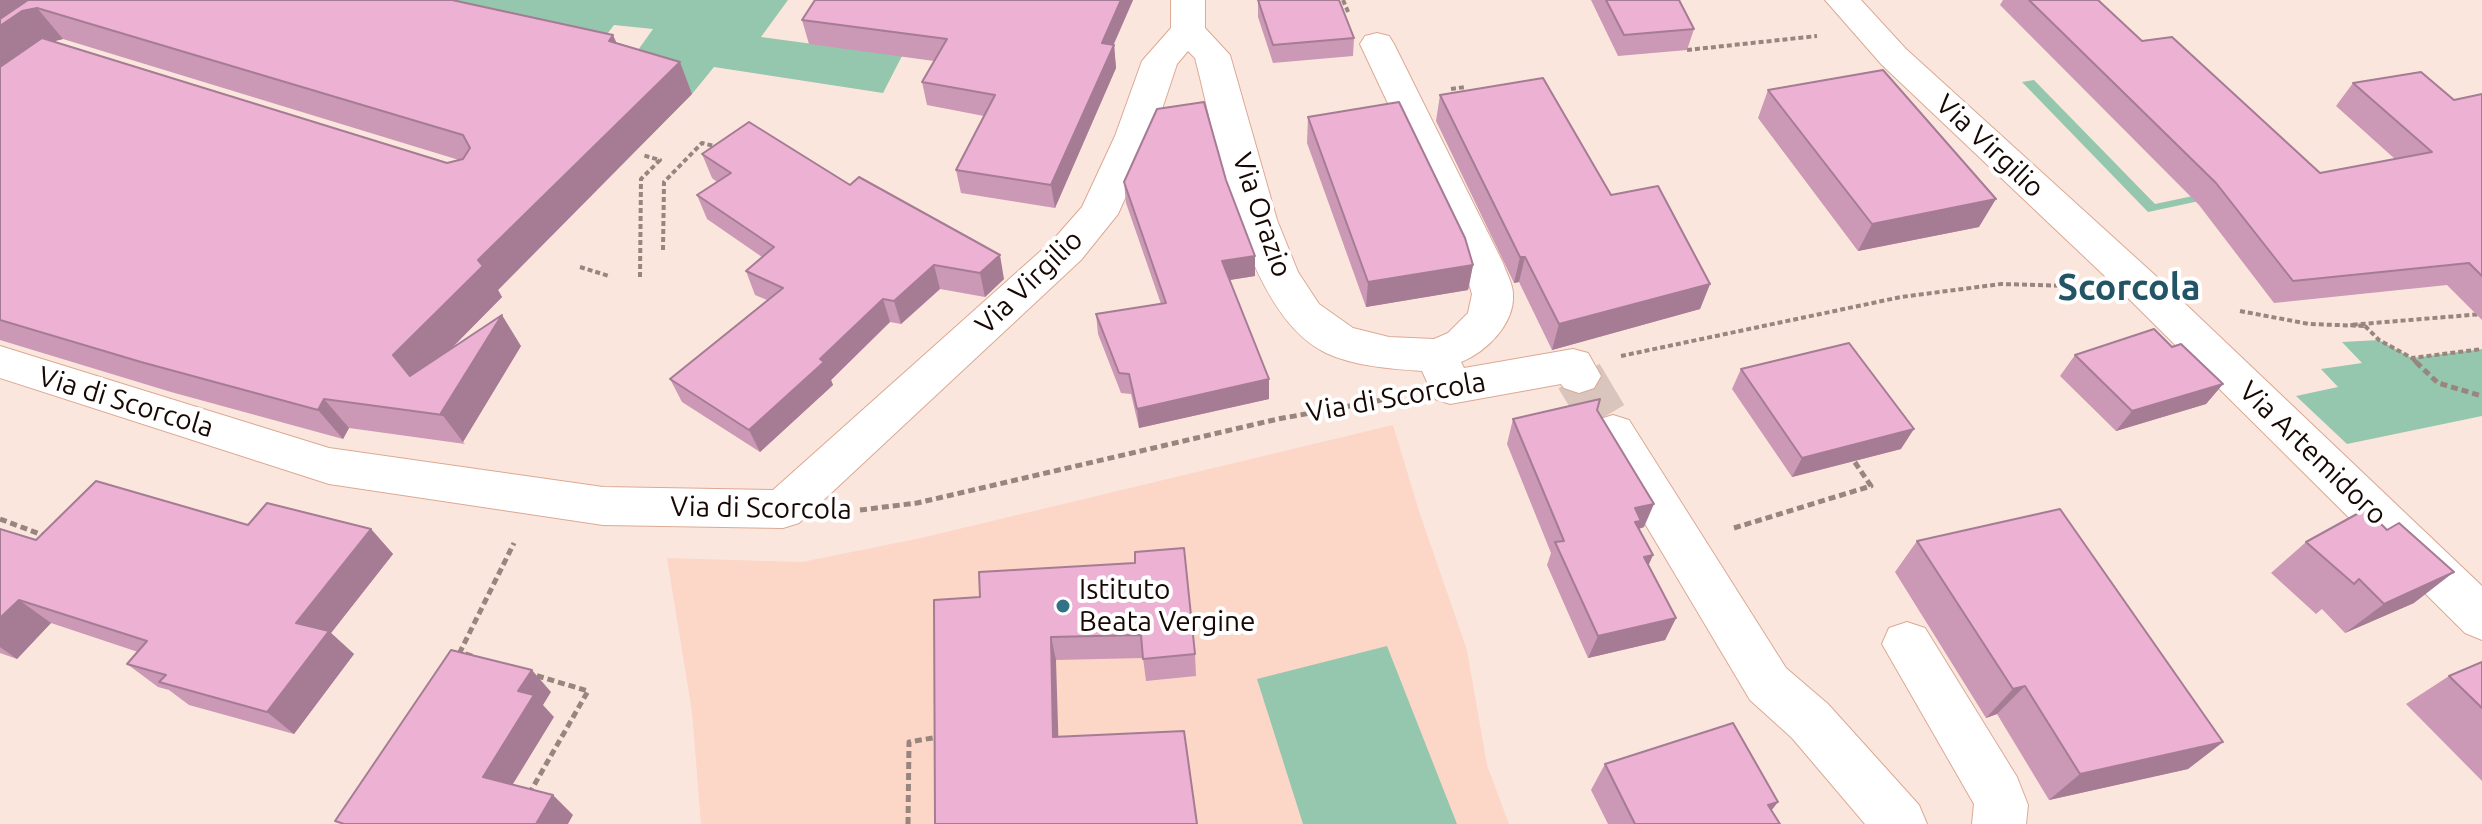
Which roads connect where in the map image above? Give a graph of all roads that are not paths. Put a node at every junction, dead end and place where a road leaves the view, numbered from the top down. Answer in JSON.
{"nodes":[{"id":1,"x":1842,"y":0,"type":"edge"},
{"id":2,"x":1188,"y":15,"type":"edge"},
{"id":3,"x":1377,"y":44,"type":"dead end"},
{"id":4,"x":2143,"y":288,"type":"joint"},
{"id":5,"x":0,"y":362,"type":"edge"},
{"id":6,"x":1576,"y":370,"type":"road end"},
{"id":7,"x":1443,"y":371,"type":"junction"},
{"id":8,"x":1613,"y":433,"type":"tunnel mouth"},
{"id":9,"x":783,"y":509,"type":"joint"},
{"id":10,"x":2482,"y":618,"type":"edge"},
{"id":11,"x":1907,"y":644,"type":"dead end"},
{"id":12,"x":1900,"y":824,"type":"edge"},
{"id":13,"x":1999,"y":824,"type":"edge"}],
"edges":[{"from":1,"to":4,"type":"street","name":"Via Virgilio"},
{"from":2,"to":7,"type":"street","name":"Via Orazio"},
{"from":2,"to":9,"type":"street","name":"Via Virgilio"},
{"from":3,"to":7,"type":"street"},
{"from":4,"to":10,"type":"street","name":"Via Artemidoro"},
{"from":5,"to":9,"type":"street","name":"Via di Scorcola"},
{"from":6,"to":7,"type":"street","name":"Via di Scorcola"},
{"from":8,"to":12,"type":"street"},
{"from":11,"to":13,"type":"street"}]}
